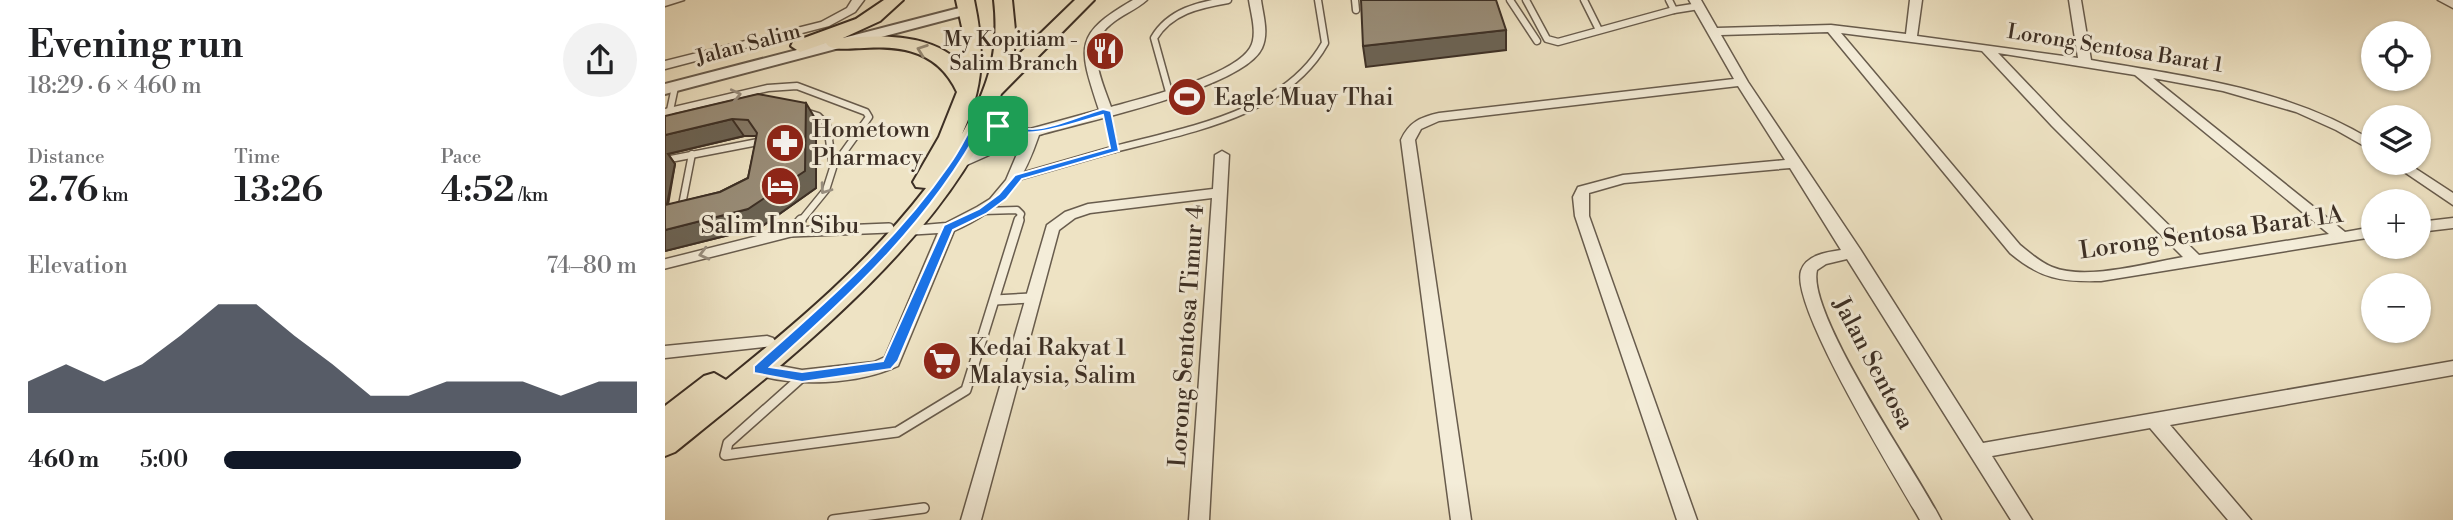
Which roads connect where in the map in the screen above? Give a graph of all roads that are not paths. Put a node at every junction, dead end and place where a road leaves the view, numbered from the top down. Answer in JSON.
{"nodes":[{"id":1,"x":678,"y":0,"type":"edge"},
{"id":2,"x":858,"y":0,"type":"edge"},
{"id":3,"x":894,"y":0,"type":"edge"},
{"id":4,"x":1085,"y":0,"type":"edge"},
{"id":5,"x":1140,"y":0,"type":"edge"},
{"id":6,"x":1228,"y":0,"type":"edge"},
{"id":7,"x":1255,"y":0,"type":"edge"},
{"id":8,"x":1318,"y":0,"type":"edge"},
{"id":9,"x":1355,"y":0,"type":"edge"},
{"id":10,"x":1510,"y":0,"type":"edge"},
{"id":11,"x":1526,"y":0,"type":"edge"},
{"id":12,"x":1584,"y":0,"type":"edge"},
{"id":13,"x":1669,"y":0,"type":"edge"},
{"id":14,"x":1916,"y":0,"type":"edge"},
{"id":15,"x":2075,"y":0,"type":"edge"},
{"id":16,"x":2444,"y":0,"type":"edge"},
{"id":17,"x":665,"y":3,"type":"edge"},
{"id":18,"x":984,"y":3,"type":"edge"},
{"id":19,"x":1697,"y":3,"type":"edge"},
{"id":20,"x":2453,"y":5,"type":"edge"},
{"id":21,"x":1356,"y":10,"type":"dead end"},
{"id":22,"x":1674,"y":10,"type":"junction"},
{"id":23,"x":1831,"y":28,"type":"junction"},
{"id":24,"x":1599,"y":30,"type":"junction"},
{"id":25,"x":1714,"y":32,"type":"junction"},
{"id":26,"x":1911,"y":38,"type":"junction"},
{"id":27,"x":1537,"y":41,"type":"dead end"},
{"id":28,"x":835,"y":44,"type":"junction"},
{"id":29,"x":800,"y":46,"type":"junction"},
{"id":30,"x":1987,"y":49,"type":"junction"},
{"id":31,"x":2085,"y":63,"type":"junction"},
{"id":32,"x":665,"y":65,"type":"edge"},
{"id":33,"x":2140,"y":74,"type":"junction"},
{"id":34,"x":1742,"y":82,"type":"junction"},
{"id":35,"x":668,"y":86,"type":"edge"},
{"id":36,"x":1169,"y":92,"type":"junction"},
{"id":37,"x":982,"y":101,"type":"junction"},
{"id":38,"x":787,"y":108,"type":"edge"},
{"id":39,"x":1106,"y":111,"type":"junction"},
{"id":40,"x":667,"y":112,"type":"edge"},
{"id":41,"x":675,"y":120,"type":"edge"},
{"id":42,"x":1033,"y":132,"type":"junction"},
{"id":43,"x":2361,"y":140,"type":"edge"},
{"id":44,"x":1115,"y":149,"type":"junction"},
{"id":45,"x":692,"y":154,"type":"junction"},
{"id":46,"x":1222,"y":155,"type":"dead end"},
{"id":47,"x":665,"y":160,"type":"edge"},
{"id":48,"x":760,"y":162,"type":"edge"},
{"id":49,"x":836,"y":163,"type":"junction"},
{"id":50,"x":1795,"y":163,"type":"junction"},
{"id":51,"x":955,"y":165,"type":"junction"},
{"id":52,"x":2416,"y":175,"type":"edge"},
{"id":53,"x":1018,"y":177,"type":"junction"},
{"id":54,"x":1220,"y":193,"type":"junction"},
{"id":55,"x":2453,"y":200,"type":"edge"},
{"id":56,"x":983,"y":211,"type":"junction"},
{"id":57,"x":692,"y":213,"type":"edge"},
{"id":58,"x":2453,"y":223,"type":"edge"},
{"id":59,"x":2431,"y":226,"type":"edge"},
{"id":60,"x":948,"y":228,"type":"junction"},
{"id":61,"x":897,"y":229,"type":"junction"},
{"id":62,"x":791,"y":232,"type":"junction"},
{"id":63,"x":2361,"y":234,"type":"edge"},
{"id":64,"x":2341,"y":236,"type":"junction"},
{"id":65,"x":1854,"y":253,"type":"junction"},
{"id":66,"x":2196,"y":261,"type":"junction"},
{"id":67,"x":665,"y":264,"type":"edge"},
{"id":68,"x":1031,"y":298,"type":"junction"},
{"id":69,"x":995,"y":300,"type":"junction"},
{"id":70,"x":768,"y":342,"type":"junction"},
{"id":71,"x":665,"y":352,"type":"edge"},
{"id":72,"x":2453,"y":368,"type":"edge"},
{"id":73,"x":759,"y":369,"type":"junction"},
{"id":74,"x":802,"y":377,"type":"junction"},
{"id":75,"x":2154,"y":421,"type":"junction"},
{"id":76,"x":665,"y":422,"type":"edge"},
{"id":77,"x":665,"y":444,"type":"edge"},
{"id":78,"x":1979,"y":451,"type":"junction"},
{"id":79,"x":924,"y":508,"type":"dead end"},
{"id":80,"x":833,"y":520,"type":"edge"},
{"id":81,"x":971,"y":520,"type":"edge"},
{"id":82,"x":1199,"y":520,"type":"edge"},
{"id":83,"x":1461,"y":520,"type":"edge"},
{"id":84,"x":1687,"y":520,"type":"edge"},
{"id":85,"x":1931,"y":520,"type":"edge"},
{"id":86,"x":2022,"y":520,"type":"edge"},
{"id":87,"x":2241,"y":520,"type":"edge"}],
"edges":[{"from":1,"to":17,"type":"street"},
{"from":2,"to":32,"type":"street"},
{"from":3,"to":29,"type":"main road"},
{"from":4,"to":37,"type":"main road"},
{"from":5,"to":39,"type":"street"},
{"from":6,"to":36,"type":"lane"},
{"from":7,"to":36,"type":"street"},
{"from":8,"to":44,"type":"lane"},
{"from":9,"to":21,"type":"lane"},
{"from":10,"to":27,"type":"lane"},
{"from":11,"to":24,"type":"lane"},
{"from":12,"to":24,"type":"lane"},
{"from":13,"to":22,"type":"lane"},
{"from":14,"to":26,"type":"street"},
{"from":15,"to":31,"type":"street"},
{"from":16,"to":20,"type":"street"},
{"from":18,"to":28,"type":"street","name":"Jalan Salim"},
{"from":18,"to":29,"type":"street","name":"Jalan Salim"},
{"from":18,"to":37,"type":"main road"},
{"from":18,"to":37,"type":"main road"},
{"from":19,"to":22,"type":"lane"},
{"from":19,"to":25,"type":"street"},
{"from":22,"to":24,"type":"lane"},
{"from":23,"to":25,"type":"street","name":"Lorong Sentosa Barat 1"},
{"from":23,"to":26,"type":"street","name":"Lorong Sentosa Barat 1"},
{"from":23,"to":66,"type":"street","name":"Lorong Sentosa Barat 1A"},
{"from":25,"to":34,"type":"street"},
{"from":26,"to":30,"type":"street","name":"Lorong Sentosa Barat 1"},
{"from":28,"to":35,"type":"street","name":"Jalan Salim"},
{"from":37,"to":28,"type":"main road","one_way":true},
{"from":29,"to":35,"type":"street","name":"Jalan Salim"},
{"from":30,"to":31,"type":"street","name":"Lorong Sentosa Barat 1"},
{"from":30,"to":66,"type":"street"},
{"from":31,"to":33,"type":"street","name":"Lorong Sentosa Barat 1"},
{"from":33,"to":43,"type":"street","name":"Lorong Sentosa Barat 1"},
{"from":33,"to":64,"type":"street"},
{"from":34,"to":50,"type":"street"},
{"from":34,"to":83,"type":"street"},
{"from":35,"to":40,"type":"lane"},
{"from":36,"to":39,"type":"street"},
{"from":37,"to":42,"type":"street"},
{"from":37,"to":51,"type":"main road"},
{"from":37,"to":61,"type":"main road"},
{"from":38,"to":49,"type":"lane"},
{"from":39,"to":42,"type":"street"},
{"from":39,"to":44,"type":"lane"},
{"from":40,"to":41,"type":"lane"},
{"from":40,"to":49,"type":"lane","one_way":true},
{"from":42,"to":51,"type":"street"},
{"from":42,"to":53,"type":"street"},
{"from":44,"to":53,"type":"lane"},
{"from":45,"to":47,"type":"lane"},
{"from":45,"to":48,"type":"lane"},
{"from":45,"to":57,"type":"lane"},
{"from":46,"to":54,"type":"street","name":"Lorong Sentosa Timur 4"},
{"from":49,"to":62,"type":"lane","one_way":true},
{"from":50,"to":65,"type":"street"},
{"from":50,"to":84,"type":"street"},
{"from":51,"to":61,"type":"main road"},
{"from":52,"to":55,"type":"street"},
{"from":53,"to":56,"type":"street"},
{"from":54,"to":68,"type":"street"},
{"from":54,"to":82,"type":"street","name":"Lorong Sentosa Timur 4"},
{"from":56,"to":60,"type":"street"},
{"from":56,"to":69,"type":"lane"},
{"from":58,"to":59,"type":"street"},
{"from":60,"to":61,"type":"street"},
{"from":60,"to":74,"type":"street"},
{"from":61,"to":62,"type":"lane"},
{"from":61,"to":70,"type":"main road"},
{"from":61,"to":73,"type":"main road"},
{"from":62,"to":67,"type":"lane","one_way":true},
{"from":63,"to":64,"type":"street","name":"Lorong Sentosa Barat 1A"},
{"from":64,"to":66,"type":"street","name":"Lorong Sentosa Barat 1A"},
{"from":65,"to":78,"type":"street"},
{"from":65,"to":85,"type":"street","name":"Jalan Sentosa"},
{"from":68,"to":69,"type":"lane"},
{"from":68,"to":81,"type":"street"},
{"from":69,"to":74,"type":"lane"},
{"from":70,"to":71,"type":"street"},
{"from":70,"to":76,"type":"main road"},
{"from":72,"to":75,"type":"street"},
{"from":73,"to":74,"type":"street"},
{"from":73,"to":77,"type":"main road"},
{"from":75,"to":78,"type":"street"},
{"from":75,"to":87,"type":"street"},
{"from":78,"to":86,"type":"street"},
{"from":79,"to":80,"type":"lane"}]}
